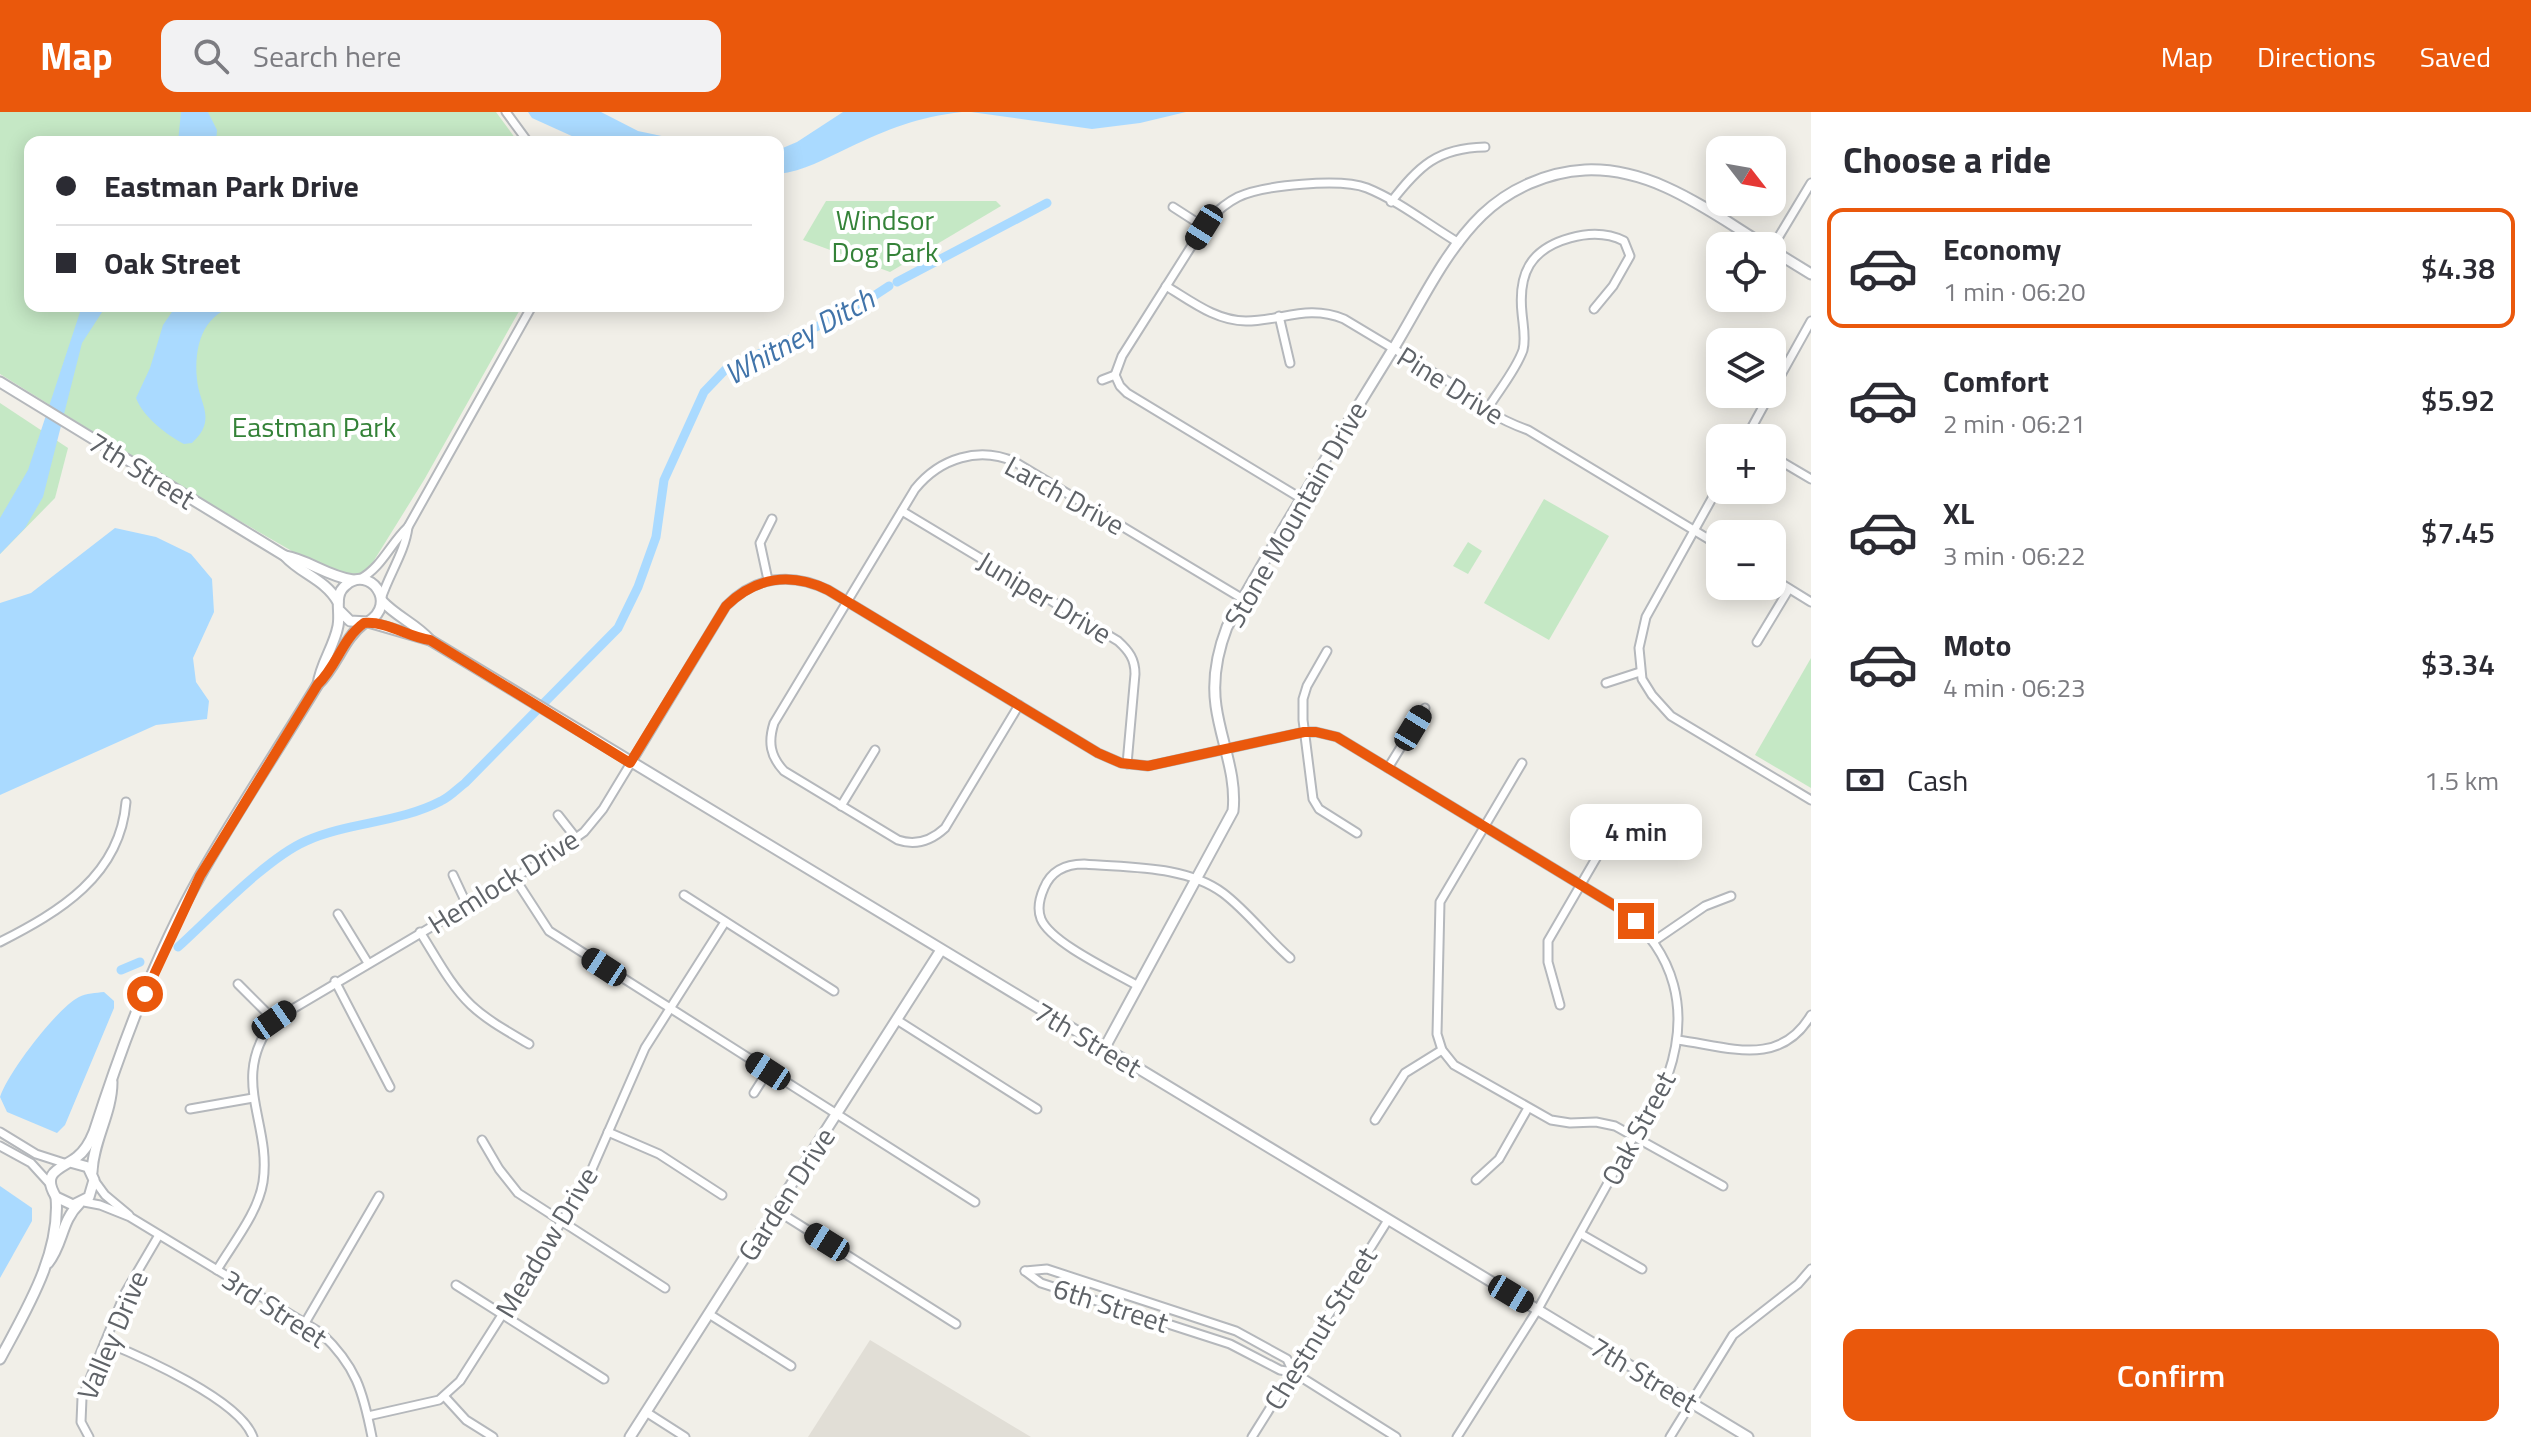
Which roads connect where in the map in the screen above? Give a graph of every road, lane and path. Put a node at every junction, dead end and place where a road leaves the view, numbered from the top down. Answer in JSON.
{"nodes":[{"id":1,"x":506,"y":112,"type":"edge"},
{"id":2,"x":524,"y":136,"type":"edge"},
{"id":3,"x":1485,"y":147,"type":"dead end"},
{"id":4,"x":1811,"y":183,"type":"edge"},
{"id":5,"x":1391,"y":202,"type":"junction"},
{"id":6,"x":1173,"y":207,"type":"dead end"},
{"id":7,"x":1204,"y":227,"type":"junction"},
{"id":8,"x":1743,"y":232,"type":"edge"},
{"id":9,"x":1782,"y":232,"type":"edge"},
{"id":10,"x":1459,"y":243,"type":"junction"},
{"id":11,"x":1786,"y":258,"type":"edge"},
{"id":12,"x":1811,"y":274,"type":"edge"},
{"id":13,"x":1166,"y":286,"type":"junction"},
{"id":14,"x":1594,"y":309,"type":"dead end"},
{"id":15,"x":529,"y":312,"type":"edge"},
{"id":16,"x":1279,"y":316,"type":"junction"},
{"id":17,"x":1811,"y":321,"type":"edge"},
{"id":18,"x":1393,"y":349,"type":"junction"},
{"id":19,"x":1290,"y":363,"type":"dead end"},
{"id":20,"x":1786,"y":365,"type":"edge"},
{"id":21,"x":1115,"y":375,"type":"junction"},
{"id":22,"x":1102,"y":380,"type":"dead end"},
{"id":23,"x":0,"y":382,"type":"edge"},
{"id":24,"x":1488,"y":408,"type":"junction"},
{"id":25,"x":1786,"y":464,"type":"edge"},
{"id":26,"x":1811,"y":479,"type":"edge"},
{"id":27,"x":1302,"y":499,"type":"junction"},
{"id":28,"x":1709,"y":504,"type":"edge"},
{"id":29,"x":902,"y":511,"type":"junction"},
{"id":30,"x":772,"y":519,"type":"dead end"},
{"id":31,"x":408,"y":527,"type":"junction"},
{"id":32,"x":1694,"y":531,"type":"junction"},
{"id":33,"x":1706,"y":538,"type":"edge"},
{"id":34,"x":285,"y":556,"type":"junction"},
{"id":35,"x":357,"y":580,"type":"junction"},
{"id":36,"x":768,"y":580,"type":"junction"},
{"id":37,"x":1786,"y":587,"type":"edge"},
{"id":38,"x":1789,"y":589,"type":"junction"},
{"id":39,"x":1243,"y":599,"type":"junction"},
{"id":40,"x":382,"y":600,"type":"junction"},
{"id":41,"x":848,"y":602,"type":"junction"},
{"id":42,"x":1811,"y":602,"type":"edge"},
{"id":43,"x":339,"y":606,"type":"junction"},
{"id":44,"x":366,"y":622,"type":"junction"},
{"id":45,"x":430,"y":640,"type":"junction"},
{"id":46,"x":1757,"y":642,"type":"dead end"},
{"id":47,"x":1327,"y":651,"type":"dead end"},
{"id":48,"x":1640,"y":672,"type":"junction"},
{"id":49,"x":1606,"y":683,"type":"dead end"},
{"id":50,"x":318,"y":684,"type":"junction"},
{"id":51,"x":1019,"y":705,"type":"junction"},
{"id":52,"x":1425,"y":708,"type":"dead end"},
{"id":53,"x":1304,"y":732,"type":"junction"},
{"id":54,"x":1225,"y":749,"type":"junction"},
{"id":55,"x":875,"y":750,"type":"dead end"},
{"id":56,"x":630,"y":763,"type":"junction"},
{"id":57,"x":1522,"y":763,"type":"dead end"},
{"id":58,"x":1127,"y":764,"type":"junction"},
{"id":59,"x":1388,"y":768,"type":"junction"},
{"id":60,"x":1811,"y":800,"type":"edge"},
{"id":61,"x":126,"y":802,"type":"dead end"},
{"id":62,"x":841,"y":806,"type":"junction"},
{"id":63,"x":558,"y":815,"type":"dead end"},
{"id":64,"x":1616,"y":824,"type":"dead end"},
{"id":65,"x":1485,"y":826,"type":"junction"},
{"id":66,"x":1357,"y":833,"type":"dead end"},
{"id":67,"x":576,"y":838,"type":"junction"},
{"id":68,"x":453,"y":875,"type":"dead end"},
{"id":69,"x":514,"y":877,"type":"junction"},
{"id":70,"x":1197,"y":880,"type":"junction"},
{"id":71,"x":1580,"y":884,"type":"junction"},
{"id":72,"x":684,"y":895,"type":"dead end"},
{"id":73,"x":1731,"y":896,"type":"dead end"},
{"id":74,"x":467,"y":905,"type":"junction"},
{"id":75,"x":338,"y":914,"type":"dead end"},
{"id":76,"x":725,"y":922,"type":"junction"},
{"id":77,"x":420,"y":932,"type":"junction"},
{"id":78,"x":1654,"y":941,"type":"junction"},
{"id":79,"x":0,"y":942,"type":"edge"},
{"id":80,"x":941,"y":950,"type":"junction"},
{"id":81,"x":1290,"y":958,"type":"dead end"},
{"id":82,"x":368,"y":963,"type":"junction"},
{"id":83,"x":335,"y":981,"type":"junction"},
{"id":84,"x":238,"y":984,"type":"dead end"},
{"id":85,"x":1138,"y":986,"type":"junction"},
{"id":86,"x":834,"y":991,"type":"dead end"},
{"id":87,"x":1560,"y":1005,"type":"dead end"},
{"id":88,"x":670,"y":1009,"type":"junction"},
{"id":89,"x":1811,"y":1015,"type":"edge"},
{"id":90,"x":274,"y":1020,"type":"junction"},
{"id":91,"x":897,"y":1020,"type":"junction"},
{"id":92,"x":1678,"y":1040,"type":"junction"},
{"id":93,"x":529,"y":1044,"type":"dead end"},
{"id":94,"x":1104,"y":1049,"type":"junction"},
{"id":95,"x":1442,"y":1050,"type":"junction"},
{"id":96,"x":768,"y":1071,"type":"junction"},
{"id":97,"x":112,"y":1082,"type":"junction"},
{"id":98,"x":390,"y":1087,"type":"dead end"},
{"id":99,"x":754,"y":1093,"type":"dead end"},
{"id":100,"x":253,"y":1098,"type":"junction"},
{"id":101,"x":1528,"y":1108,"type":"junction"},
{"id":102,"x":190,"y":1109,"type":"dead end"},
{"id":103,"x":1037,"y":1109,"type":"dead end"},
{"id":104,"x":837,"y":1115,"type":"junction"},
{"id":105,"x":1375,"y":1120,"type":"dead end"},
{"id":106,"x":0,"y":1132,"type":"edge"},
{"id":107,"x":608,"y":1132,"type":"junction"},
{"id":108,"x":1635,"y":1138,"type":"junction"},
{"id":109,"x":482,"y":1140,"type":"dead end"},
{"id":110,"x":0,"y":1146,"type":"edge"},
{"id":111,"x":67,"y":1162,"type":"junction"},
{"id":112,"x":93,"y":1176,"type":"junction"},
{"id":113,"x":1476,"y":1180,"type":"dead end"},
{"id":114,"x":51,"y":1186,"type":"junction"},
{"id":115,"x":1723,"y":1186,"type":"dead end"},
{"id":116,"x":722,"y":1195,"type":"dead end"},
{"id":117,"x":379,"y":1196,"type":"dead end"},
{"id":118,"x":56,"y":1197,"type":"junction"},
{"id":119,"x":975,"y":1202,"type":"dead end"},
{"id":120,"x":81,"y":1203,"type":"junction"},
{"id":121,"x":776,"y":1210,"type":"junction"},
{"id":122,"x":130,"y":1217,"type":"junction"},
{"id":123,"x":1388,"y":1220,"type":"junction"},
{"id":124,"x":562,"y":1222,"type":"junction"},
{"id":125,"x":1581,"y":1234,"type":"junction"},
{"id":126,"x":159,"y":1235,"type":"junction"},
{"id":127,"x":46,"y":1265,"type":"junction"},
{"id":128,"x":1642,"y":1269,"type":"dead end"},
{"id":129,"x":1811,"y":1269,"type":"edge"},
{"id":130,"x":217,"y":1270,"type":"junction"},
{"id":131,"x":456,"y":1285,"type":"dead end"},
{"id":132,"x":665,"y":1288,"type":"dead end"},
{"id":133,"x":1538,"y":1309,"type":"junction"},
{"id":134,"x":503,"y":1314,"type":"junction"},
{"id":135,"x":709,"y":1314,"type":"junction"},
{"id":136,"x":305,"y":1323,"type":"junction"},
{"id":137,"x":956,"y":1324,"type":"dead end"},
{"id":138,"x":105,"y":1342,"type":"junction"},
{"id":139,"x":0,"y":1359,"type":"edge"},
{"id":140,"x":791,"y":1366,"type":"dead end"},
{"id":141,"x":1293,"y":1372,"type":"junction"},
{"id":142,"x":604,"y":1379,"type":"dead end"},
{"id":143,"x":445,"y":1397,"type":"junction"},
{"id":144,"x":1692,"y":1403,"type":"junction"},
{"id":145,"x":646,"y":1412,"type":"junction"},
{"id":146,"x":368,"y":1416,"type":"junction"},
{"id":147,"x":89,"y":1437,"type":"edge"},
{"id":148,"x":253,"y":1437,"type":"edge"},
{"id":149,"x":372,"y":1437,"type":"edge"},
{"id":150,"x":493,"y":1437,"type":"edge"},
{"id":151,"x":630,"y":1437,"type":"edge"},
{"id":152,"x":685,"y":1437,"type":"edge"},
{"id":153,"x":1252,"y":1437,"type":"edge"},
{"id":154,"x":1396,"y":1437,"type":"edge"},
{"id":155,"x":1457,"y":1437,"type":"edge"},
{"id":156,"x":1670,"y":1437,"type":"edge"},
{"id":157,"x":1748,"y":1437,"type":"edge"}],
"edges":[{"from":1,"to":2,"type":"street"},
{"from":3,"to":5,"type":"street"},
{"from":4,"to":9,"type":"street"},
{"from":5,"to":7,"type":"street"},
{"from":5,"to":10,"type":"street"},
{"from":6,"to":7,"type":"street"},
{"from":7,"to":13,"type":"street"},
{"from":8,"to":10,"type":"street","name":"Stone Mountain Drive"},
{"from":10,"to":18,"type":"street","name":"Stone Mountain Drive"},
{"from":11,"to":12,"type":"street"},
{"from":13,"to":16,"type":"street","name":"Pine Drive"},
{"from":13,"to":21,"type":"street"},
{"from":14,"to":24,"type":"street"},
{"from":15,"to":31,"type":"street"},
{"from":16,"to":18,"type":"street","name":"Pine Drive"},
{"from":16,"to":19,"type":"street"},
{"from":17,"to":20,"type":"street"},
{"from":18,"to":24,"type":"street","name":"Pine Drive"},
{"from":18,"to":27,"type":"street","name":"Stone Mountain Drive"},
{"from":21,"to":22,"type":"street"},
{"from":21,"to":27,"type":"street"},
{"from":23,"to":34,"type":"street","name":"7th Street"},
{"from":24,"to":32,"type":"street","name":"Pine Drive"},
{"from":25,"to":26,"type":"street"},
{"from":27,"to":39,"type":"street","name":"Stone Mountain Drive"},
{"from":28,"to":32,"type":"street"},
{"from":29,"to":39,"type":"street","name":"Larch Drive"},
{"from":29,"to":41,"type":"street","name":"Larch Drive"},
{"from":29,"to":58,"type":"street","name":"Juniper Drive"},
{"from":30,"to":36,"type":"street"},
{"from":31,"to":35,"type":"street"},
{"from":31,"to":40,"type":"street"},
{"from":32,"to":33,"type":"street","name":"Pine Drive"},
{"from":32,"to":48,"type":"street"},
{"from":34,"to":35,"type":"street","name":"7th Street"},
{"from":34,"to":43,"type":"street","name":"7th Street"},
{"from":35,"to":40,"type":"street"},
{"from":35,"to":43,"type":"street"},
{"from":36,"to":41,"type":"street"},
{"from":36,"to":56,"type":"street","name":"Hemlock Drive"},
{"from":37,"to":38,"type":"street"},
{"from":38,"to":42,"type":"street"},
{"from":38,"to":46,"type":"street"},
{"from":39,"to":54,"type":"street","name":"Stone Mountain Drive"},
{"from":40,"to":44,"type":"street"},
{"from":40,"to":45,"type":"street","name":"7th Street"},
{"from":41,"to":51,"type":"street"},
{"from":41,"to":62,"type":"street","name":"Larch Drive"},
{"from":43,"to":44,"type":"street"},
{"from":43,"to":50,"type":"street"},
{"from":44,"to":45,"type":"street","name":"7th Street"},
{"from":44,"to":50,"type":"street"},
{"from":45,"to":56,"type":"street","name":"7th Street"},
{"from":47,"to":53,"type":"street"},
{"from":48,"to":49,"type":"street"},
{"from":48,"to":60,"type":"street"},
{"from":50,"to":97,"type":"street"},
{"from":51,"to":58,"type":"street"},
{"from":51,"to":62,"type":"street","name":"Larch Drive"},
{"from":52,"to":59,"type":"street"},
{"from":53,"to":54,"type":"street","name":"Oak Street"},
{"from":53,"to":59,"type":"street","name":"Oak Street"},
{"from":53,"to":66,"type":"street"},
{"from":54,"to":58,"type":"street"},
{"from":54,"to":70,"type":"street","name":"Stone Mountain Drive"},
{"from":55,"to":62,"type":"street"},
{"from":56,"to":67,"type":"street","name":"Hemlock Drive"},
{"from":56,"to":80,"type":"street","name":"7th Street"},
{"from":57,"to":65,"type":"street"},
{"from":59,"to":65,"type":"street","name":"Oak Street"},
{"from":61,"to":79,"type":"street"},
{"from":63,"to":67,"type":"street"},
{"from":64,"to":71,"type":"street"},
{"from":65,"to":71,"type":"street","name":"Oak Street"},
{"from":65,"to":95,"type":"street"},
{"from":67,"to":69,"type":"street","name":"Hemlock Drive"},
{"from":68,"to":74,"type":"street"},
{"from":69,"to":74,"type":"street","name":"Hemlock Drive"},
{"from":69,"to":88,"type":"street"},
{"from":70,"to":81,"type":"street"},
{"from":70,"to":85,"type":"street","name":"Stone Mountain Drive"},
{"from":70,"to":85,"type":"street"},
{"from":71,"to":78,"type":"street","name":"Oak Street"},
{"from":71,"to":87,"type":"street"},
{"from":72,"to":76,"type":"street"},
{"from":73,"to":78,"type":"street"},
{"from":74,"to":77,"type":"street","name":"Hemlock Drive"},
{"from":75,"to":82,"type":"street"},
{"from":76,"to":86,"type":"street"},
{"from":76,"to":88,"type":"street","name":"Meadow Drive"},
{"from":77,"to":82,"type":"street","name":"Hemlock Drive"},
{"from":77,"to":93,"type":"street"},
{"from":78,"to":92,"type":"street","name":"Oak Street"},
{"from":80,"to":91,"type":"street","name":"Garden Drive"},
{"from":80,"to":94,"type":"street","name":"7th Street"},
{"from":82,"to":83,"type":"street","name":"Hemlock Drive"},
{"from":83,"to":90,"type":"street","name":"Hemlock Drive"},
{"from":83,"to":98,"type":"street"},
{"from":84,"to":90,"type":"street"},
{"from":85,"to":94,"type":"street","name":"Stone Mountain Drive"},
{"from":88,"to":96,"type":"street"},
{"from":88,"to":107,"type":"street","name":"Meadow Drive"},
{"from":89,"to":92,"type":"street"},
{"from":90,"to":100,"type":"street","name":"Hemlock Drive"},
{"from":91,"to":103,"type":"street"},
{"from":91,"to":104,"type":"street","name":"Garden Drive"},
{"from":92,"to":108,"type":"street","name":"Oak Street"},
{"from":94,"to":123,"type":"street","name":"7th Street"},
{"from":95,"to":101,"type":"street"},
{"from":95,"to":105,"type":"street"},
{"from":96,"to":99,"type":"street"},
{"from":96,"to":104,"type":"street"},
{"from":97,"to":111,"type":"street"},
{"from":97,"to":112,"type":"street"},
{"from":100,"to":102,"type":"street"},
{"from":100,"to":130,"type":"street","name":"Hemlock Drive"},
{"from":101,"to":108,"type":"street"},
{"from":101,"to":113,"type":"street"},
{"from":104,"to":119,"type":"street"},
{"from":104,"to":121,"type":"street","name":"Garden Drive"},
{"from":106,"to":111,"type":"street"},
{"from":107,"to":116,"type":"street"},
{"from":107,"to":124,"type":"street","name":"Meadow Drive"},
{"from":108,"to":115,"type":"street"},
{"from":108,"to":125,"type":"street","name":"Oak Street"},
{"from":109,"to":124,"type":"street"},
{"from":110,"to":114,"type":"street"},
{"from":111,"to":112,"type":"street"},
{"from":111,"to":114,"type":"street"},
{"from":112,"to":120,"type":"street"},
{"from":112,"to":122,"type":"street","name":"3rd Street"},
{"from":114,"to":118,"type":"street"},
{"from":117,"to":136,"type":"street"},
{"from":118,"to":120,"type":"street"},
{"from":118,"to":127,"type":"street"},
{"from":120,"to":122,"type":"street","name":"3rd Street"},
{"from":120,"to":127,"type":"street"},
{"from":121,"to":135,"type":"street","name":"Garden Drive"},
{"from":121,"to":137,"type":"street"},
{"from":122,"to":126,"type":"street","name":"3rd Street"},
{"from":123,"to":133,"type":"street","name":"7th Street"},
{"from":123,"to":141,"type":"street","name":"Chestnut Street"},
{"from":124,"to":132,"type":"street"},
{"from":124,"to":134,"type":"street","name":"Meadow Drive"},
{"from":125,"to":128,"type":"street"},
{"from":125,"to":133,"type":"street","name":"Oak Street"},
{"from":126,"to":130,"type":"street","name":"3rd Street"},
{"from":126,"to":138,"type":"street","name":"Valley Drive"},
{"from":127,"to":139,"type":"street"},
{"from":129,"to":144,"type":"street"},
{"from":130,"to":136,"type":"street","name":"3rd Street"},
{"from":131,"to":134,"type":"street"},
{"from":133,"to":144,"type":"street","name":"7th Street"},
{"from":133,"to":155,"type":"street","name":"Oak Street"},
{"from":134,"to":142,"type":"street"},
{"from":134,"to":143,"type":"street","name":"Meadow Drive"},
{"from":135,"to":140,"type":"street"},
{"from":135,"to":145,"type":"street","name":"Garden Drive"},
{"from":136,"to":146,"type":"street","name":"3rd Street"},
{"from":138,"to":147,"type":"street","name":"Valley Drive"},
{"from":138,"to":148,"type":"street"},
{"from":141,"to":141,"type":"street","name":"6th Street"},
{"from":141,"to":153,"type":"street","name":"Chestnut Street"},
{"from":141,"to":154,"type":"street","name":"6th Street"},
{"from":143,"to":146,"type":"street"},
{"from":143,"to":150,"type":"street"},
{"from":144,"to":156,"type":"street"},
{"from":144,"to":157,"type":"street","name":"7th Street"},
{"from":145,"to":151,"type":"street","name":"Garden Drive"},
{"from":145,"to":152,"type":"street"},
{"from":146,"to":149,"type":"street","name":"3rd Street"}]}
